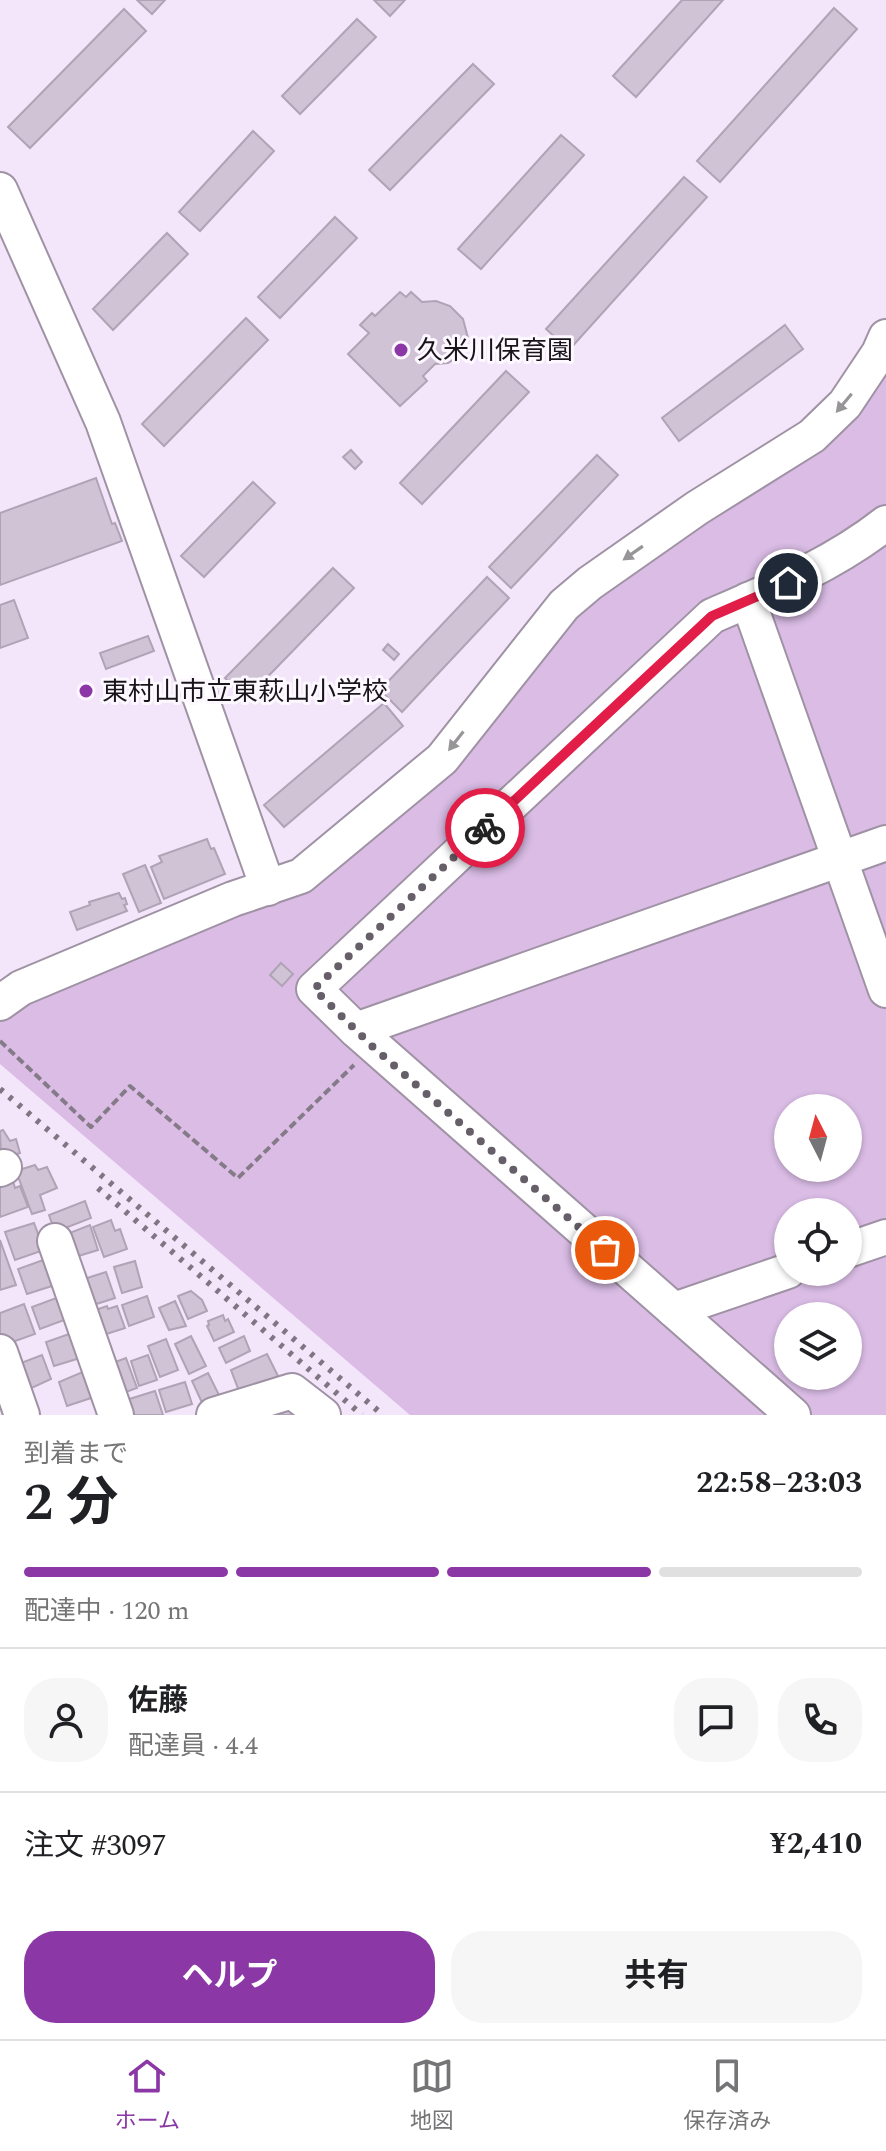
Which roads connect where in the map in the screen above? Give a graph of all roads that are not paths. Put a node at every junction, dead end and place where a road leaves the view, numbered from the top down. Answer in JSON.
{"nodes":[{"id":1,"x":0,"y":190,"type":"edge"},
{"id":2,"x":886,"y":337,"type":"edge"},
{"id":3,"x":886,"y":523,"type":"edge"},
{"id":4,"x":748,"y":600,"type":"junction"},
{"id":5,"x":886,"y":843,"type":"edge"},
{"id":6,"x":839,"y":860,"type":"junction"},
{"id":7,"x":268,"y":888,"type":"junction"},
{"id":8,"x":886,"y":990,"type":"edge"},
{"id":9,"x":0,"y":1003,"type":"edge"},
{"id":10,"x":364,"y":1038,"type":"junction"},
{"id":11,"x":886,"y":1237,"type":"edge"},
{"id":12,"x":55,"y":1241,"type":"dead end"},
{"id":13,"x":862,"y":1245,"type":"edge"},
{"id":14,"x":774,"y":1276,"type":"edge"},
{"id":15,"x":674,"y":1310,"type":"junction"},
{"id":16,"x":0,"y":1352,"type":"edge"},
{"id":17,"x":22,"y":1415,"type":"edge"},
{"id":18,"x":116,"y":1415,"type":"edge"},
{"id":19,"x":214,"y":1415,"type":"edge"},
{"id":20,"x":323,"y":1415,"type":"edge"},
{"id":21,"x":793,"y":1415,"type":"edge"}],
"edges":[{"from":1,"to":7,"type":"street"},
{"from":2,"to":7,"type":"street","one_way":true},
{"from":3,"to":4,"type":"street"},
{"from":4,"to":6,"type":"street"},
{"from":4,"to":10,"type":"street"},
{"from":5,"to":6,"type":"street"},
{"from":6,"to":8,"type":"street"},
{"from":6,"to":10,"type":"street"},
{"from":7,"to":9,"type":"street"},
{"from":10,"to":15,"type":"street"},
{"from":11,"to":13,"type":"street"},
{"from":12,"to":18,"type":"street"},
{"from":14,"to":15,"type":"street"},
{"from":15,"to":21,"type":"street"},
{"from":16,"to":17,"type":"street"},
{"from":19,"to":20,"type":"street"}]}
